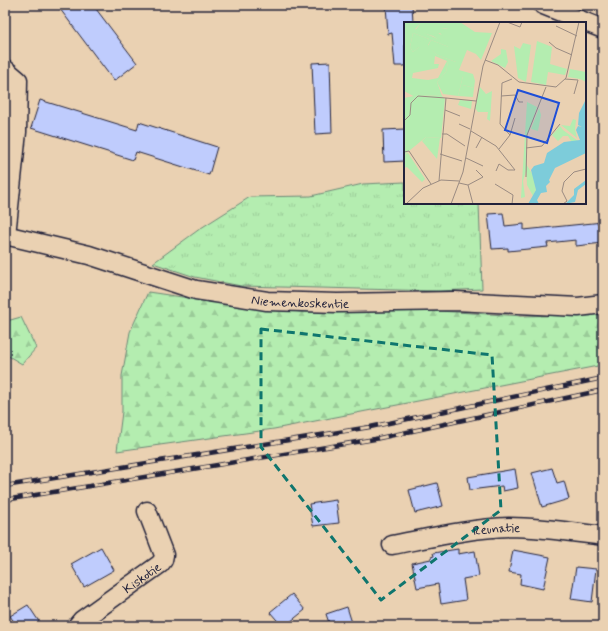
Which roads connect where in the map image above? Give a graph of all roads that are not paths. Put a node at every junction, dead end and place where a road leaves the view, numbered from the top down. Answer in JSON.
{"nodes":[{"id":1,"x":543,"y":5,"type":"edge"},
{"id":2,"x":586,"y":22,"type":"edge"},
{"id":3,"x":586,"y":22,"type":"edge"},
{"id":4,"x":603,"y":29,"type":"edge"},
{"id":5,"x":5,"y":69,"type":"edge"},
{"id":6,"x":5,"y":235,"type":"edge"},
{"id":7,"x":603,"y":304,"type":"edge"},
{"id":8,"x":147,"y":511,"type":"dead end"},
{"id":9,"x":603,"y":536,"type":"edge"},
{"id":10,"x":392,"y":545,"type":"dead end"},
{"id":11,"x":78,"y":626,"type":"edge"}],
"edges":[{"from":1,"to":2,"type":"street"},
{"from":3,"to":4,"type":"street"},
{"from":5,"to":6,"type":"street"},
{"from":6,"to":7,"type":"street","name":"Niemenkoskentie"},
{"from":8,"to":11,"type":"street","name":"Kiskotie"},
{"from":9,"to":10,"type":"street","name":"Reunatie"}]}
